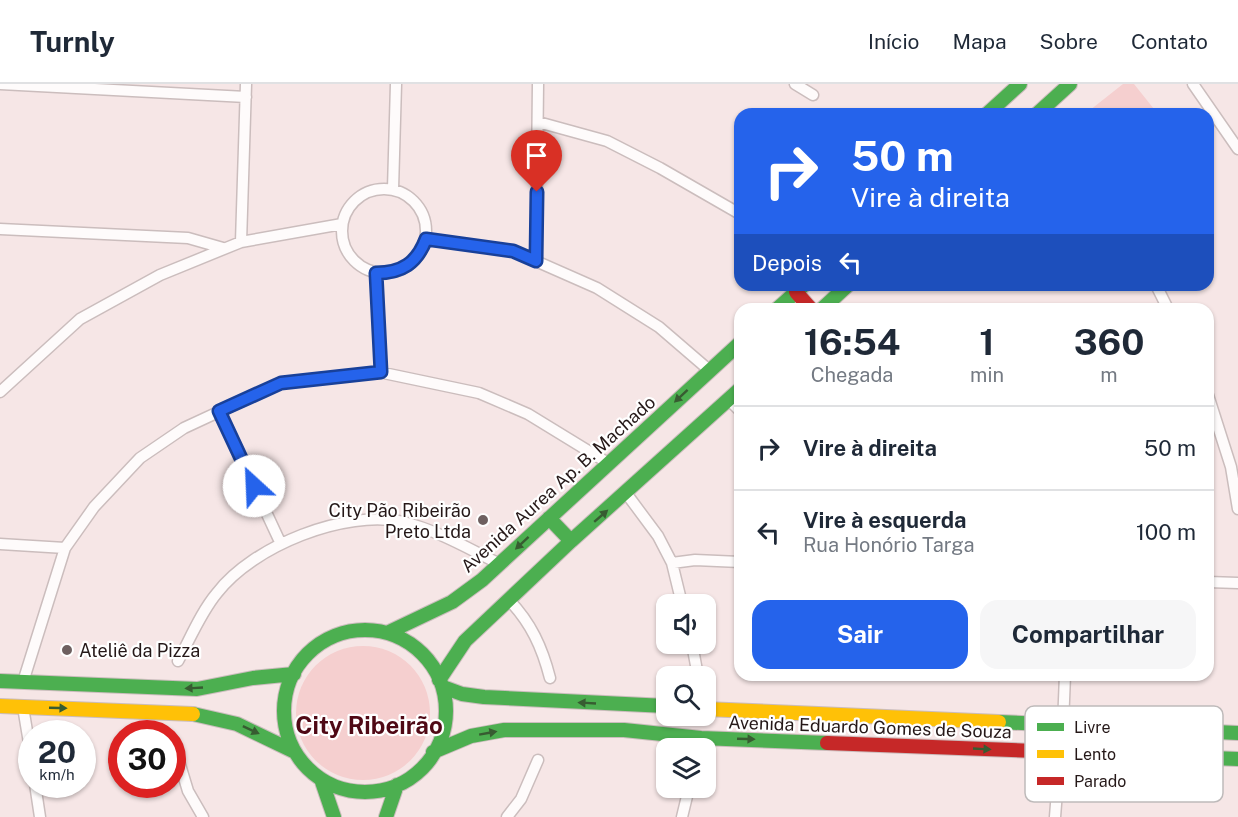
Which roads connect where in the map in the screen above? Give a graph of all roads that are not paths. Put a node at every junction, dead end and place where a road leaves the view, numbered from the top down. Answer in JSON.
{"nodes":[{"id":1,"x":0,"y":84,"type":"edge"},
{"id":2,"x":246,"y":84,"type":"edge"},
{"id":3,"x":396,"y":84,"type":"edge"},
{"id":4,"x":538,"y":84,"type":"edge"},
{"id":5,"x":795,"y":84,"type":"edge"},
{"id":6,"x":1020,"y":84,"type":"edge"},
{"id":7,"x":1070,"y":84,"type":"edge"},
{"id":8,"x":1193,"y":84,"type":"edge"},
{"id":9,"x":813,"y":95,"type":"dead end"},
{"id":10,"x":246,"y":97,"type":"junction"},
{"id":11,"x":994,"y":108,"type":"edge"},
{"id":12,"x":1044,"y":108,"type":"edge"},
{"id":13,"x":1210,"y":108,"type":"edge"},
{"id":14,"x":1214,"y":114,"type":"edge"},
{"id":15,"x":538,"y":122,"type":"junction"},
{"id":16,"x":1238,"y":149,"type":"edge"},
{"id":17,"x":393,"y":189,"type":"junction"},
{"id":18,"x":734,"y":211,"type":"edge"},
{"id":19,"x":342,"y":224,"type":"junction"},
{"id":20,"x":0,"y":229,"type":"edge"},
{"id":21,"x":426,"y":239,"type":"junction"},
{"id":22,"x":242,"y":242,"type":"junction"},
{"id":23,"x":222,"y":248,"type":"junction"},
{"id":24,"x":536,"y":261,"type":"junction"},
{"id":25,"x":376,"y":273,"type":"junction"},
{"id":26,"x":798,"y":291,"type":"edge"},
{"id":27,"x":842,"y":291,"type":"edge"},
{"id":28,"x":784,"y":303,"type":"edge"},
{"id":29,"x":828,"y":303,"type":"edge"},
{"id":30,"x":734,"y":348,"type":"edge"},
{"id":31,"x":709,"y":370,"type":"junction"},
{"id":32,"x":381,"y":372,"type":"junction"},
{"id":33,"x":0,"y":392,"type":"edge"},
{"id":34,"x":734,"y":395,"type":"edge"},
{"id":35,"x":729,"y":400,"type":"junction"},
{"id":36,"x":734,"y":405,"type":"edge"},
{"id":37,"x":219,"y":411,"type":"junction"},
{"id":38,"x":1214,"y":414,"type":"edge"},
{"id":39,"x":609,"y":463,"type":"junction"},
{"id":40,"x":626,"y":493,"type":"junction"},
{"id":41,"x":1238,"y":509,"type":"edge"},
{"id":42,"x":549,"y":518,"type":"junction"},
{"id":43,"x":280,"y":542,"type":"junction"},
{"id":44,"x":571,"y":542,"type":"junction"},
{"id":45,"x":0,"y":544,"type":"edge"},
{"id":46,"x":65,"y":548,"type":"junction"},
{"id":47,"x":734,"y":562,"type":"edge"},
{"id":48,"x":672,"y":563,"type":"junction"},
{"id":49,"x":500,"y":564,"type":"junction"},
{"id":50,"x":1214,"y":582,"type":"edge"},
{"id":51,"x":1238,"y":583,"type":"edge"},
{"id":52,"x":680,"y":594,"type":"edge"},
{"id":53,"x":509,"y":600,"type":"junction"},
{"id":54,"x":387,"y":633,"type":"junction"},
{"id":55,"x":178,"y":661,"type":"dead end"},
{"id":56,"x":294,"y":674,"type":"junction"},
{"id":57,"x":550,"y":678,"type":"dead end"},
{"id":58,"x":0,"y":681,"type":"edge"},
{"id":59,"x":1065,"y":681,"type":"edge"},
{"id":60,"x":22,"y":682,"type":"junction"},
{"id":61,"x":441,"y":683,"type":"junction"},
{"id":62,"x":108,"y":686,"type":"junction"},
{"id":63,"x":626,"y":705,"type":"junction"},
{"id":64,"x":0,"y":706,"type":"edge"},
{"id":65,"x":656,"y":706,"type":"edge"},
{"id":66,"x":1064,"y":706,"type":"edge"},
{"id":67,"x":23,"y":707,"type":"junction"},
{"id":68,"x":716,"y":709,"type":"edge"},
{"id":69,"x":105,"y":710,"type":"junction"},
{"id":70,"x":882,"y":717,"type":"junction"},
{"id":71,"x":25,"y":720,"type":"edge"},
{"id":72,"x":1025,"y":723,"type":"edge"},
{"id":73,"x":624,"y":730,"type":"junction"},
{"id":74,"x":1234,"y":732,"type":"edge"},
{"id":75,"x":671,"y":738,"type":"edge"},
{"id":76,"x":716,"y":743,"type":"edge"},
{"id":77,"x":881,"y":743,"type":"junction"},
{"id":78,"x":293,"y":751,"type":"junction"},
{"id":79,"x":1025,"y":751,"type":"edge"},
{"id":80,"x":433,"y":752,"type":"junction"},
{"id":81,"x":1233,"y":759,"type":"edge"},
{"id":82,"x":538,"y":760,"type":"dead end"},
{"id":83,"x":321,"y":779,"type":"junction"},
{"id":84,"x":186,"y":784,"type":"edge"},
{"id":85,"x":397,"y":786,"type":"junction"},
{"id":86,"x":37,"y":798,"type":"edge"},
{"id":87,"x":687,"y":798,"type":"edge"},
{"id":88,"x":1056,"y":802,"type":"edge"},
{"id":89,"x":40,"y":817,"type":"edge"},
{"id":90,"x":203,"y":817,"type":"edge"},
{"id":91,"x":334,"y":817,"type":"edge"},
{"id":92,"x":386,"y":817,"type":"edge"},
{"id":93,"x":507,"y":817,"type":"edge"},
{"id":94,"x":682,"y":817,"type":"edge"},
{"id":95,"x":1055,"y":817,"type":"edge"}],
"edges":[{"from":1,"to":10,"type":"street"},
{"from":2,"to":10,"type":"street"},
{"from":3,"to":17,"type":"street"},
{"from":4,"to":15,"type":"street"},
{"from":5,"to":9,"type":"street"},
{"from":6,"to":11,"type":"street"},
{"from":7,"to":12,"type":"street"},
{"from":8,"to":13,"type":"street"},
{"from":10,"to":22,"type":"street"},
{"from":14,"to":16,"type":"street"},
{"from":15,"to":18,"type":"street"},
{"from":15,"to":24,"type":"street"},
{"from":17,"to":19,"type":"street"},
{"from":17,"to":21,"type":"street"},
{"from":19,"to":22,"type":"street"},
{"from":19,"to":25,"type":"street"},
{"from":20,"to":23,"type":"street"},
{"from":21,"to":24,"type":"street"},
{"from":21,"to":25,"type":"street"},
{"from":22,"to":23,"type":"street"},
{"from":23,"to":33,"type":"street"},
{"from":24,"to":31,"type":"street"},
{"from":25,"to":32,"type":"street"},
{"from":26,"to":28,"type":"street"},
{"from":27,"to":29,"type":"street"},
{"from":30,"to":31,"type":"street","name":"Avenida Aurea Ap. B. Machado"},
{"from":31,"to":39,"type":"street","name":"Avenida Aurea Ap. B. Machado","one_way":true},
{"from":32,"to":37,"type":"street"},
{"from":32,"to":39,"type":"street"},
{"from":34,"to":35,"type":"street"},
{"from":35,"to":36,"type":"street"},
{"from":35,"to":40,"type":"street"},
{"from":37,"to":43,"type":"street"},
{"from":37,"to":46,"type":"street"},
{"from":38,"to":41,"type":"street"},
{"from":39,"to":42,"type":"street","name":"Avenida Aurea Ap. B. Machado"},
{"from":44,"to":40,"type":"street","one_way":true},
{"from":40,"to":48,"type":"street"},
{"from":42,"to":44,"type":"street"},
{"from":42,"to":49,"type":"street","name":"Avenida Aurea Ap. B. Machado","one_way":true},
{"from":43,"to":49,"type":"street"},
{"from":43,"to":55,"type":"street"},
{"from":44,"to":53,"type":"street"},
{"from":45,"to":46,"type":"street"},
{"from":46,"to":60,"type":"street"},
{"from":47,"to":48,"type":"street"},
{"from":48,"to":52,"type":"street"},
{"from":49,"to":54,"type":"street","name":"Avenida Aurea Ap. B. Machado"},
{"from":50,"to":51,"type":"street"},
{"from":53,"to":57,"type":"street"},
{"from":53,"to":61,"type":"street"},
{"from":54,"to":56,"type":"street"},
{"from":54,"to":61,"type":"street"},
{"from":56,"to":62,"type":"street","one_way":true},
{"from":56,"to":78,"type":"street"},
{"from":58,"to":60,"type":"street"},
{"from":59,"to":66,"type":"street"},
{"from":60,"to":62,"type":"street"},
{"from":63,"to":61,"type":"street","one_way":true},
{"from":61,"to":80,"type":"street"},
{"from":62,"to":69,"type":"street"},
{"from":63,"to":65,"type":"street"},
{"from":63,"to":73,"type":"street"},
{"from":64,"to":67,"type":"street"},
{"from":67,"to":69,"type":"street","one_way":true},
{"from":67,"to":71,"type":"street"},
{"from":68,"to":70,"type":"street","name":"Avenida Eduardo Gomes de Souza"},
{"from":69,"to":78,"type":"street","one_way":true},
{"from":70,"to":72,"type":"street","name":"Avenida Eduardo Gomes de Souza"},
{"from":70,"to":77,"type":"street"},
{"from":73,"to":75,"type":"street","name":"Avenida Eduardo Gomes de Souza"},
{"from":80,"to":73,"type":"street","name":"Avenida Eduardo Gomes de Souza","one_way":true},
{"from":74,"to":81,"type":"street"},
{"from":76,"to":77,"type":"street","name":"Avenida Eduardo Gomes de Souza","one_way":true},
{"from":77,"to":79,"type":"street","name":"Avenida Eduardo Gomes de Souza","one_way":true},
{"from":78,"to":83,"type":"street"},
{"from":80,"to":85,"type":"street"},
{"from":82,"to":93,"type":"street"},
{"from":83,"to":85,"type":"street"},
{"from":83,"to":91,"type":"street"},
{"from":84,"to":90,"type":"street"},
{"from":85,"to":92,"type":"street"},
{"from":86,"to":89,"type":"street"},
{"from":87,"to":94,"type":"street"},
{"from":88,"to":95,"type":"street"}]}
